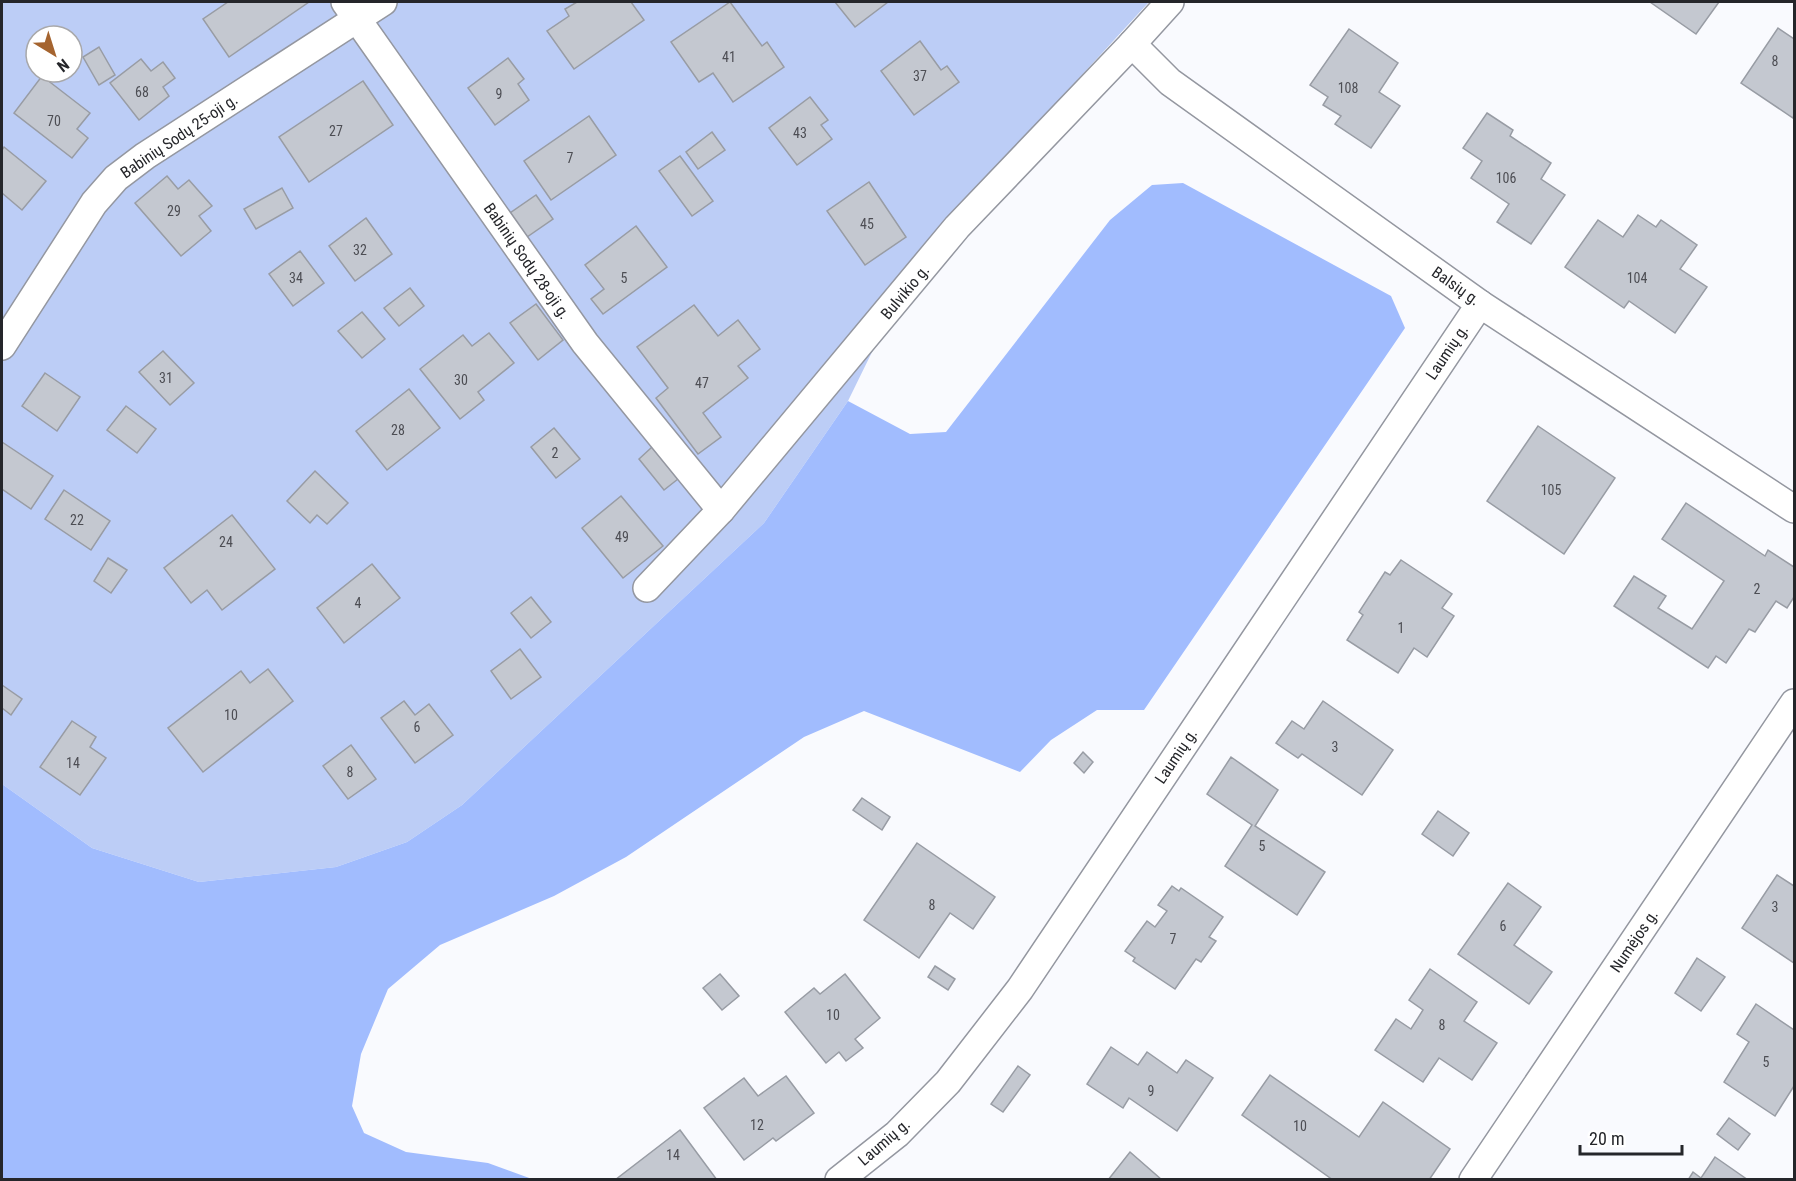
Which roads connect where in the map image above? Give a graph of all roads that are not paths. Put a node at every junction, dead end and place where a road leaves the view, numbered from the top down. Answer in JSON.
{"nodes":[{"id":1,"x":382,"y":2,"type":"edge"},
{"id":2,"x":1170,"y":2,"type":"edge"},
{"id":3,"x":351,"y":10,"type":"edge"},
{"id":4,"x":1132,"y":44,"type":"junction"},
{"id":5,"x":1480,"y":304,"type":"junction"},
{"id":6,"x":2,"y":346,"type":"edge"},
{"id":7,"x":1794,"y":509,"type":"edge"},
{"id":8,"x":721,"y":510,"type":"junction"},
{"id":9,"x":646,"y":588,"type":"dead end"},
{"id":10,"x":1794,"y":704,"type":"edge"},
{"id":11,"x":839,"y":1179,"type":"edge"},
{"id":12,"x":1473,"y":1179,"type":"edge"}],
"edges":[{"from":1,"to":3,"type":"street","name":"Babinių Sodų 25-oji g."},
{"from":2,"to":4,"type":"street","name":"Bulvikio g."},
{"from":3,"to":6,"type":"street","name":"Babinių Sodų 25-oji g."},
{"from":3,"to":8,"type":"street","name":"Babinių Sodų 28-oji g."},
{"from":4,"to":5,"type":"street","name":"Balsių g."},
{"from":4,"to":8,"type":"street","name":"Bulvikio g."},
{"from":5,"to":7,"type":"street","name":"Balsių g."},
{"from":5,"to":11,"type":"street","name":"Laumių g."},
{"from":8,"to":9,"type":"street","name":"Bulvikio g."},
{"from":10,"to":12,"type":"street","name":"Numėjos g."}]}
